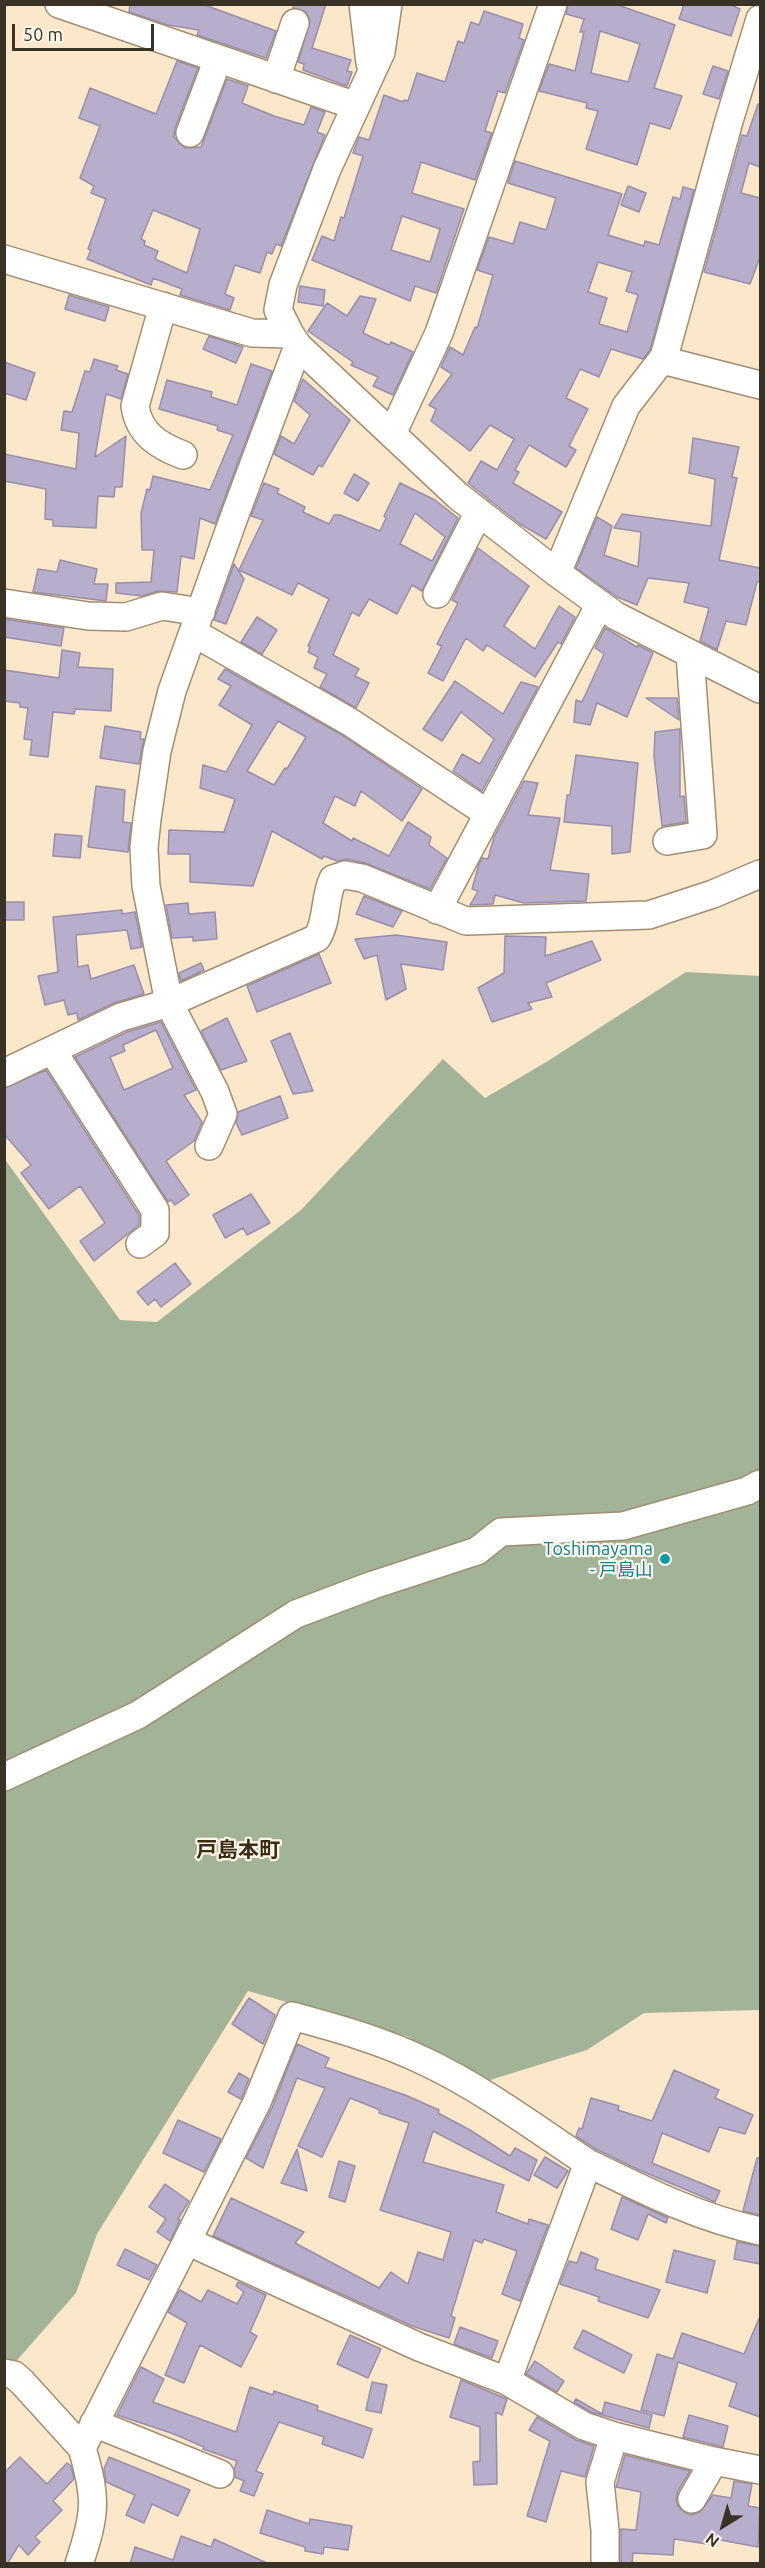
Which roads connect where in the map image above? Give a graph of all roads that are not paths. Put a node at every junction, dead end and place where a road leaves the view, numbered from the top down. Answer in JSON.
{"nodes":[{"id":1,"x":363,"y":4,"type":"edge"},
{"id":2,"x":388,"y":4,"type":"edge"},
{"id":3,"x":553,"y":4,"type":"edge"},
{"id":4,"x":73,"y":7,"type":"edge"},
{"id":5,"x":760,"y":19,"type":"edge"},
{"id":6,"x":296,"y":23,"type":"dead end"},
{"id":7,"x":218,"y":59,"type":"junction"},
{"id":8,"x":371,"y":74,"type":"junction"},
{"id":9,"x":276,"y":79,"type":"junction"},
{"id":10,"x":356,"y":106,"type":"junction"},
{"id":11,"x":190,"y":133,"type":"dead end"},
{"id":12,"x":4,"y":258,"type":"edge"},
{"id":13,"x":163,"y":306,"type":"junction"},
{"id":14,"x":294,"y":340,"type":"junction"},
{"id":15,"x":662,"y":360,"type":"junction"},
{"id":16,"x":760,"y":384,"type":"edge"},
{"id":17,"x":392,"y":434,"type":"junction"},
{"id":18,"x":183,"y":455,"type":"dead end"},
{"id":19,"x":479,"y":512,"type":"junction"},
{"id":20,"x":557,"y":573,"type":"junction"},
{"id":21,"x":438,"y":594,"type":"dead end"},
{"id":22,"x":4,"y":603,"type":"edge"},
{"id":23,"x":600,"y":604,"type":"junction"},
{"id":24,"x":197,"y":622,"type":"junction"},
{"id":25,"x":690,"y":654,"type":"junction"},
{"id":26,"x":760,"y":689,"type":"edge"},
{"id":27,"x":488,"y":813,"type":"junction"},
{"id":28,"x":667,"y":841,"type":"dead end"},
{"id":29,"x":760,"y":874,"type":"edge"},
{"id":30,"x":437,"y":910,"type":"junction"},
{"id":31,"x":169,"y":1003,"type":"junction"},
{"id":32,"x":52,"y":1050,"type":"junction"},
{"id":33,"x":4,"y":1073,"type":"edge"},
{"id":34,"x":209,"y":1146,"type":"dead end"},
{"id":35,"x":140,"y":1244,"type":"dead end"},
{"id":36,"x":760,"y":1484,"type":"edge"},
{"id":37,"x":4,"y":1777,"type":"edge"},
{"id":38,"x":588,"y":2163,"type":"junction"},
{"id":39,"x":760,"y":2231,"type":"edge"},
{"id":40,"x":187,"y":2241,"type":"junction"},
{"id":41,"x":4,"y":2373,"type":"edge"},
{"id":42,"x":507,"y":2381,"type":"junction"},
{"id":43,"x":94,"y":2422,"type":"junction"},
{"id":44,"x":614,"y":2436,"type":"junction"},
{"id":45,"x":82,"y":2448,"type":"junction"},
{"id":46,"x":714,"y":2462,"type":"junction"},
{"id":47,"x":760,"y":2470,"type":"edge"},
{"id":48,"x":220,"y":2474,"type":"dead end"},
{"id":49,"x":692,"y":2499,"type":"dead end"},
{"id":50,"x":79,"y":2564,"type":"edge"},
{"id":51,"x":605,"y":2564,"type":"edge"}],
"edges":[{"from":1,"to":8,"type":"street"},
{"from":2,"to":8,"type":"street"},
{"from":3,"to":17,"type":"street"},
{"from":4,"to":7,"type":"street"},
{"from":5,"to":15,"type":"street"},
{"from":6,"to":9,"type":"street"},
{"from":7,"to":9,"type":"street"},
{"from":7,"to":11,"type":"street"},
{"from":8,"to":10,"type":"street"},
{"from":9,"to":10,"type":"street"},
{"from":10,"to":14,"type":"street"},
{"from":12,"to":13,"type":"street"},
{"from":13,"to":14,"type":"street"},
{"from":13,"to":18,"type":"street"},
{"from":14,"to":17,"type":"street"},
{"from":14,"to":24,"type":"street"},
{"from":15,"to":16,"type":"street"},
{"from":15,"to":20,"type":"street"},
{"from":17,"to":19,"type":"street"},
{"from":19,"to":20,"type":"street"},
{"from":19,"to":21,"type":"street"},
{"from":20,"to":23,"type":"street"},
{"from":22,"to":24,"type":"street"},
{"from":23,"to":25,"type":"street"},
{"from":23,"to":27,"type":"street"},
{"from":24,"to":27,"type":"street"},
{"from":24,"to":31,"type":"street"},
{"from":25,"to":26,"type":"street"},
{"from":25,"to":28,"type":"street"},
{"from":27,"to":30,"type":"street"},
{"from":29,"to":30,"type":"street"},
{"from":30,"to":31,"type":"street"},
{"from":31,"to":32,"type":"street"},
{"from":31,"to":34,"type":"street"},
{"from":32,"to":33,"type":"street"},
{"from":32,"to":35,"type":"street"},
{"from":36,"to":37,"type":"street"},
{"from":38,"to":39,"type":"street"},
{"from":38,"to":40,"type":"street"},
{"from":38,"to":42,"type":"street"},
{"from":40,"to":42,"type":"street"},
{"from":40,"to":43,"type":"street"},
{"from":41,"to":45,"type":"street"},
{"from":42,"to":44,"type":"street"},
{"from":43,"to":45,"type":"street"},
{"from":43,"to":48,"type":"street"},
{"from":44,"to":46,"type":"street"},
{"from":44,"to":51,"type":"street"},
{"from":45,"to":50,"type":"street"},
{"from":46,"to":47,"type":"street"},
{"from":46,"to":49,"type":"street"}]}
